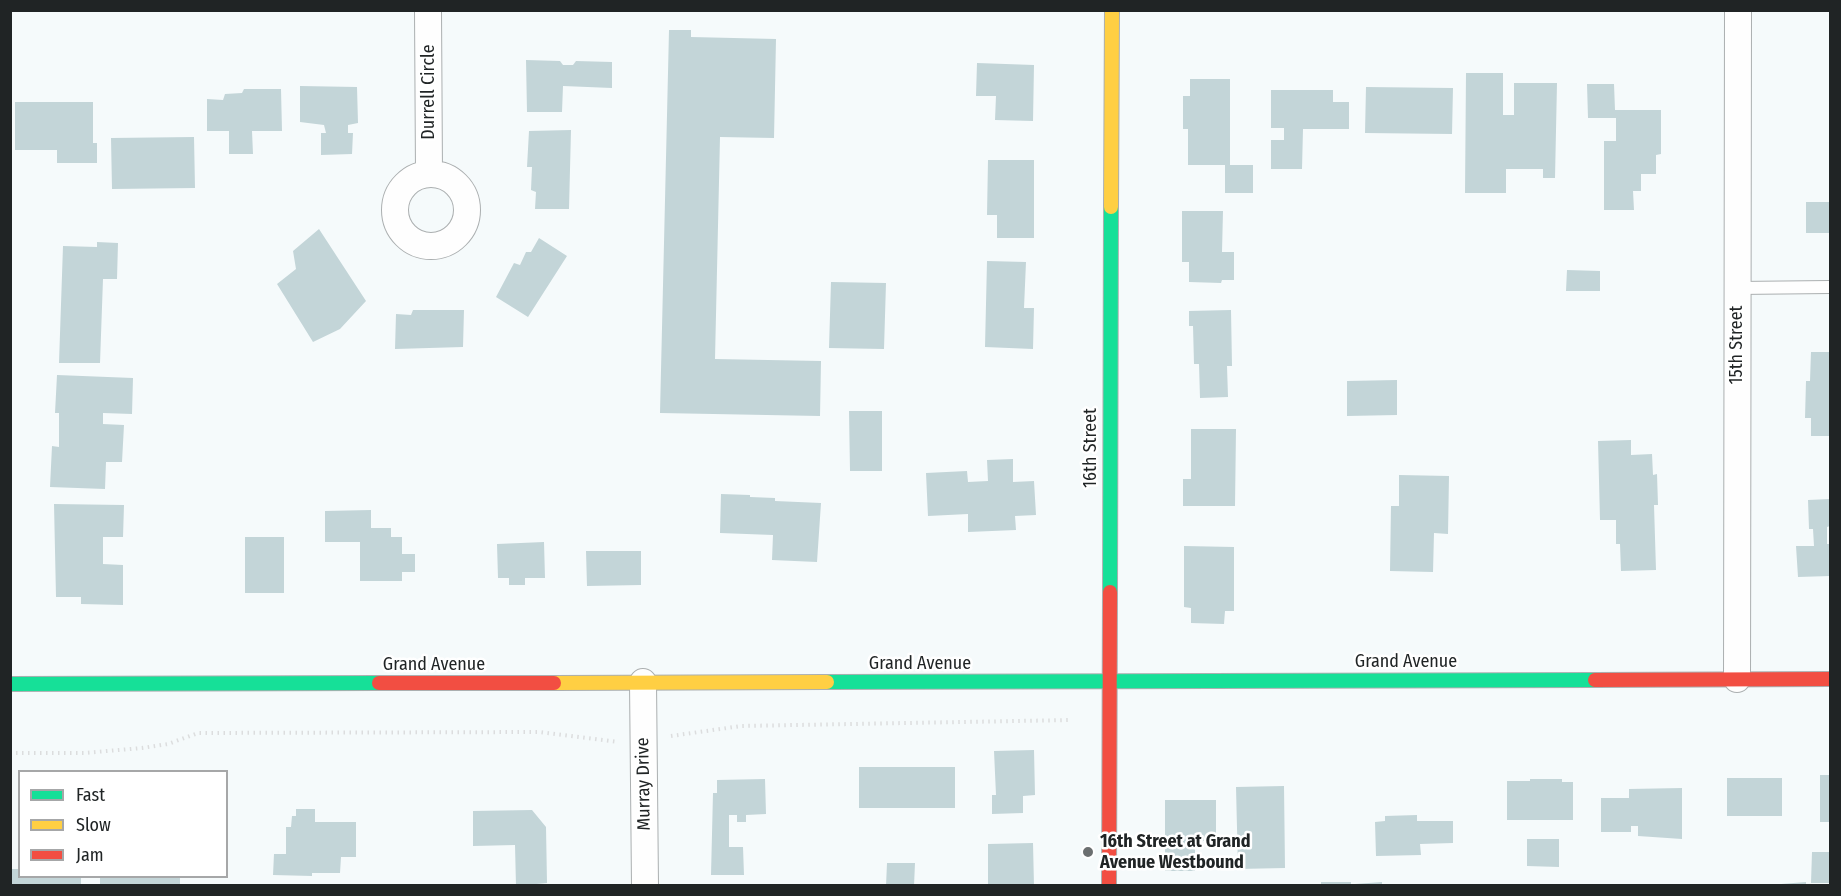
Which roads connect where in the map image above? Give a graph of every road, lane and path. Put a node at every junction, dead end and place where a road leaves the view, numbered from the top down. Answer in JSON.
{"nodes":[{"id":1,"x":428,"y":10,"type":"edge"},
{"id":2,"x":1112,"y":10,"type":"edge"},
{"id":3,"x":1738,"y":10,"type":"edge"},
{"id":4,"x":429,"y":174,"type":"dead end"},
{"id":5,"x":1830,"y":287,"type":"edge"},
{"id":6,"x":1737,"y":288,"type":"junction"},
{"id":7,"x":1737,"y":679,"type":"junction"},
{"id":8,"x":1830,"y":679,"type":"edge"},
{"id":9,"x":1107,"y":681,"type":"junction"},
{"id":10,"x":643,"y":682,"type":"junction"},
{"id":11,"x":10,"y":684,"type":"edge"},
{"id":12,"x":1072,"y":720,"type":"dead end"},
{"id":13,"x":671,"y":736,"type":"dead end"},
{"id":14,"x":624,"y":742,"type":"dead end"},
{"id":15,"x":10,"y":753,"type":"edge"},
{"id":16,"x":645,"y":885,"type":"edge"},
{"id":17,"x":1109,"y":885,"type":"edge"}],
"edges":[{"from":1,"to":4,"type":"street","name":"Durrell Circle"},
{"from":2,"to":9,"type":"main road","name":"16th Street"},
{"from":3,"to":6,"type":"street","name":"15th Street"},
{"from":5,"to":6,"type":"lane"},
{"from":6,"to":7,"type":"street","name":"15th Street"},
{"from":7,"to":8,"type":"main road","name":"Grand Avenue"},
{"from":7,"to":9,"type":"main road","name":"Grand Avenue"},
{"from":9,"to":10,"type":"main road","name":"Grand Avenue"},
{"from":9,"to":17,"type":"main road","name":"16th Street"},
{"from":10,"to":11,"type":"main road","name":"Grand Avenue"},
{"from":10,"to":16,"type":"street","name":"Murray Drive"},
{"from":12,"to":13,"type":"path"},
{"from":14,"to":15,"type":"path"}]}
